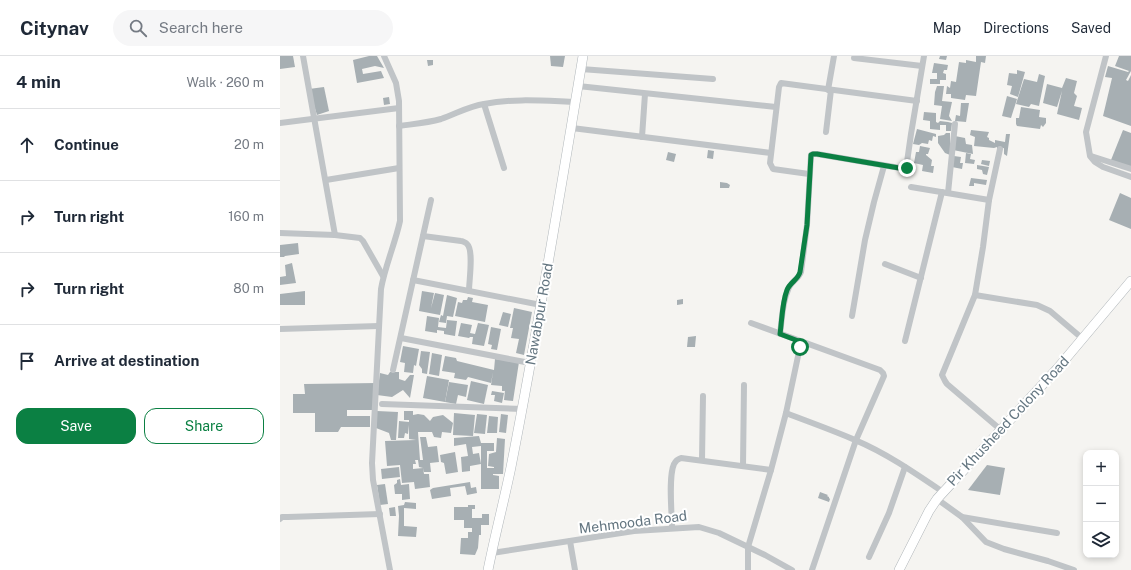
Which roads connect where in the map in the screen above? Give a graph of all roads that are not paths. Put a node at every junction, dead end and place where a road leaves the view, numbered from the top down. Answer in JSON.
{"nodes":[{"id":1,"x":303,"y":56,"type":"edge"},
{"id":2,"x":384,"y":56,"type":"edge"},
{"id":3,"x":583,"y":56,"type":"edge"},
{"id":4,"x":834,"y":56,"type":"edge"},
{"id":5,"x":924,"y":56,"type":"edge"},
{"id":6,"x":1106,"y":56,"type":"edge"},
{"id":7,"x":854,"y":58,"type":"dead end"},
{"id":8,"x":922,"y":66,"type":"junction"},
{"id":9,"x":581,"y":69,"type":"junction"},
{"id":10,"x":713,"y":79,"type":"dead end"},
{"id":11,"x":578,"y":86,"type":"junction"},
{"id":12,"x":829,"y":90,"type":"junction"},
{"id":13,"x":645,"y":94,"type":"junction"},
{"id":14,"x":917,"y":101,"type":"junction"},
{"id":15,"x":576,"y":102,"type":"junction"},
{"id":16,"x":484,"y":104,"type":"junction"},
{"id":17,"x":776,"y":107,"type":"junction"},
{"id":18,"x":399,"y":108,"type":"junction"},
{"id":19,"x":314,"y":119,"type":"junction"},
{"id":20,"x":280,"y":123,"type":"edge"},
{"id":21,"x":955,"y":124,"type":"dead end"},
{"id":22,"x":399,"y":126,"type":"junction"},
{"id":23,"x":572,"y":128,"type":"junction"},
{"id":24,"x":826,"y":132,"type":"dead end"},
{"id":25,"x":642,"y":137,"type":"junction"},
{"id":26,"x":1000,"y":149,"type":"dead end"},
{"id":27,"x":771,"y":153,"type":"junction"},
{"id":28,"x":1090,"y":156,"type":"junction"},
{"id":29,"x":884,"y":166,"type":"junction"},
{"id":30,"x":399,"y":168,"type":"junction"},
{"id":31,"x":504,"y":168,"type":"dead end"},
{"id":32,"x":1131,"y":170,"type":"edge"},
{"id":33,"x":809,"y":174,"type":"junction"},
{"id":34,"x":1131,"y":177,"type":"edge"},
{"id":35,"x":326,"y":180,"type":"junction"},
{"id":36,"x":911,"y":187,"type":"dead end"},
{"id":37,"x":945,"y":192,"type":"junction"},
{"id":38,"x":431,"y":200,"type":"dead end"},
{"id":39,"x":989,"y":200,"type":"junction"},
{"id":40,"x":280,"y":232,"type":"edge"},
{"id":41,"x":335,"y":236,"type":"junction"},
{"id":42,"x":423,"y":236,"type":"junction"},
{"id":43,"x":885,"y":264,"type":"dead end"},
{"id":44,"x":383,"y":276,"type":"junction"},
{"id":45,"x":921,"y":278,"type":"junction"},
{"id":46,"x":413,"y":280,"type":"junction"},
{"id":47,"x":1131,"y":281,"type":"edge"},
{"id":48,"x":469,"y":291,"type":"junction"},
{"id":49,"x":975,"y":296,"type":"junction"},
{"id":50,"x":541,"y":305,"type":"junction"},
{"id":51,"x":852,"y":316,"type":"dead end"},
{"id":52,"x":751,"y":323,"type":"dead end"},
{"id":53,"x":379,"y":326,"type":"junction"},
{"id":54,"x":280,"y":329,"type":"edge"},
{"id":55,"x":780,"y":334,"type":"junction"},
{"id":56,"x":401,"y":338,"type":"junction"},
{"id":57,"x":1083,"y":339,"type":"junction"},
{"id":58,"x":905,"y":341,"type":"dead end"},
{"id":59,"x":801,"y":342,"type":"junction"},
{"id":60,"x":530,"y":363,"type":"junction"},
{"id":61,"x":393,"y":370,"type":"dead end"},
{"id":62,"x":744,"y":385,"type":"dead end"},
{"id":63,"x":703,"y":396,"type":"dead end"},
{"id":64,"x":382,"y":404,"type":"dead end"},
{"id":65,"x":522,"y":409,"type":"junction"},
{"id":66,"x":786,"y":413,"type":"junction"},
{"id":67,"x":1001,"y":430,"type":"junction"},
{"id":68,"x":856,"y":440,"type":"junction"},
{"id":69,"x":702,"y":460,"type":"junction"},
{"id":70,"x":743,"y":466,"type":"junction"},
{"id":71,"x":905,"y":467,"type":"junction"},
{"id":72,"x":771,"y":470,"type":"junction"},
{"id":73,"x":943,"y":492,"type":"junction"},
{"id":74,"x":937,"y":499,"type":"junction"},
{"id":75,"x":380,"y":514,"type":"junction"},
{"id":76,"x":962,"y":517,"type":"junction"},
{"id":77,"x":280,"y":519,"type":"edge"},
{"id":78,"x":672,"y":528,"type":"junction"},
{"id":79,"x":1058,"y":533,"type":"dead end"},
{"id":80,"x":570,"y":542,"type":"junction"},
{"id":81,"x":748,"y":547,"type":"junction"},
{"id":82,"x":492,"y":553,"type":"junction"},
{"id":83,"x":869,"y":557,"type":"dead end"},
{"id":84,"x":390,"y":570,"type":"edge"},
{"id":85,"x":488,"y":570,"type":"edge"},
{"id":86,"x":575,"y":570,"type":"edge"},
{"id":87,"x":748,"y":570,"type":"edge"},
{"id":88,"x":792,"y":570,"type":"edge"},
{"id":89,"x":812,"y":570,"type":"edge"},
{"id":90,"x":899,"y":570,"type":"edge"},
{"id":91,"x":1074,"y":570,"type":"edge"}],
"edges":[{"from":1,"to":19,"type":"street"},
{"from":2,"to":18,"type":"street"},
{"from":3,"to":9,"type":"street","name":"Nawabpur Road"},
{"from":4,"to":12,"type":"street"},
{"from":5,"to":8,"type":"street"},
{"from":6,"to":28,"type":"street"},
{"from":7,"to":8,"type":"street"},
{"from":8,"to":14,"type":"street"},
{"from":9,"to":10,"type":"street"},
{"from":9,"to":11,"type":"street","name":"Nawabpur Road"},
{"from":11,"to":13,"type":"street"},
{"from":11,"to":15,"type":"street","name":"Nawabpur Road"},
{"from":12,"to":14,"type":"street"},
{"from":12,"to":17,"type":"street"},
{"from":12,"to":24,"type":"street"},
{"from":13,"to":17,"type":"street"},
{"from":13,"to":25,"type":"street"},
{"from":14,"to":29,"type":"street"},
{"from":15,"to":16,"type":"street"},
{"from":15,"to":23,"type":"street","name":"Nawabpur Road"},
{"from":16,"to":22,"type":"street"},
{"from":16,"to":31,"type":"street"},
{"from":17,"to":27,"type":"street"},
{"from":18,"to":19,"type":"street"},
{"from":18,"to":22,"type":"street"},
{"from":19,"to":20,"type":"street"},
{"from":19,"to":35,"type":"street"},
{"from":21,"to":37,"type":"street"},
{"from":22,"to":30,"type":"street"},
{"from":23,"to":25,"type":"street"},
{"from":23,"to":50,"type":"street","name":"Nawabpur Road"},
{"from":25,"to":27,"type":"street"},
{"from":26,"to":39,"type":"street"},
{"from":27,"to":33,"type":"street"},
{"from":28,"to":32,"type":"street"},
{"from":28,"to":34,"type":"street"},
{"from":29,"to":33,"type":"street"},
{"from":29,"to":51,"type":"street"},
{"from":30,"to":35,"type":"street"},
{"from":30,"to":44,"type":"street"},
{"from":33,"to":55,"type":"street"},
{"from":35,"to":41,"type":"street"},
{"from":36,"to":37,"type":"street"},
{"from":37,"to":39,"type":"street"},
{"from":37,"to":45,"type":"street"},
{"from":38,"to":42,"type":"street"},
{"from":39,"to":49,"type":"street"},
{"from":40,"to":41,"type":"street"},
{"from":41,"to":44,"type":"street"},
{"from":42,"to":46,"type":"street"},
{"from":42,"to":48,"type":"street"},
{"from":43,"to":45,"type":"street"},
{"from":44,"to":53,"type":"street"},
{"from":45,"to":58,"type":"street"},
{"from":46,"to":48,"type":"street"},
{"from":46,"to":56,"type":"street"},
{"from":47,"to":57,"type":"street","name":"Pir Khusheed Colony Road"},
{"from":48,"to":50,"type":"street"},
{"from":49,"to":57,"type":"street"},
{"from":49,"to":67,"type":"street"},
{"from":50,"to":60,"type":"street","name":"Nawabpur Road"},
{"from":52,"to":55,"type":"street"},
{"from":53,"to":54,"type":"street"},
{"from":53,"to":75,"type":"street"},
{"from":55,"to":59,"type":"street"},
{"from":56,"to":60,"type":"street"},
{"from":56,"to":61,"type":"street"},
{"from":57,"to":67,"type":"street","name":"Pir Khusheed Colony Road"},
{"from":59,"to":66,"type":"street"},
{"from":59,"to":68,"type":"street"},
{"from":60,"to":65,"type":"street","name":"Nawabpur Road"},
{"from":62,"to":70,"type":"street"},
{"from":63,"to":69,"type":"street"},
{"from":64,"to":65,"type":"street"},
{"from":65,"to":82,"type":"street","name":"Nawabpur Road"},
{"from":66,"to":68,"type":"street"},
{"from":66,"to":72,"type":"street"},
{"from":67,"to":73,"type":"street","name":"Pir Khusheed Colony Road"},
{"from":68,"to":71,"type":"street"},
{"from":68,"to":89,"type":"street"},
{"from":69,"to":70,"type":"street"},
{"from":69,"to":78,"type":"street"},
{"from":70,"to":72,"type":"street"},
{"from":71,"to":73,"type":"street"},
{"from":71,"to":83,"type":"street"},
{"from":72,"to":81,"type":"street"},
{"from":73,"to":74,"type":"street","name":"Pir Khusheed Colony Road"},
{"from":74,"to":76,"type":"street"},
{"from":74,"to":90,"type":"street","name":"Pir Khusheed Colony Road"},
{"from":75,"to":77,"type":"street"},
{"from":75,"to":84,"type":"street"},
{"from":76,"to":79,"type":"street"},
{"from":76,"to":91,"type":"street"},
{"from":78,"to":80,"type":"street","name":"Mehmooda Road"},
{"from":78,"to":81,"type":"street","name":"Mehmooda Road"},
{"from":80,"to":82,"type":"street","name":"Mehmooda Road"},
{"from":80,"to":86,"type":"street"},
{"from":81,"to":87,"type":"street"},
{"from":81,"to":88,"type":"street","name":"Mehmooda Road"},
{"from":82,"to":85,"type":"street","name":"Nawabpur Road"}]}
